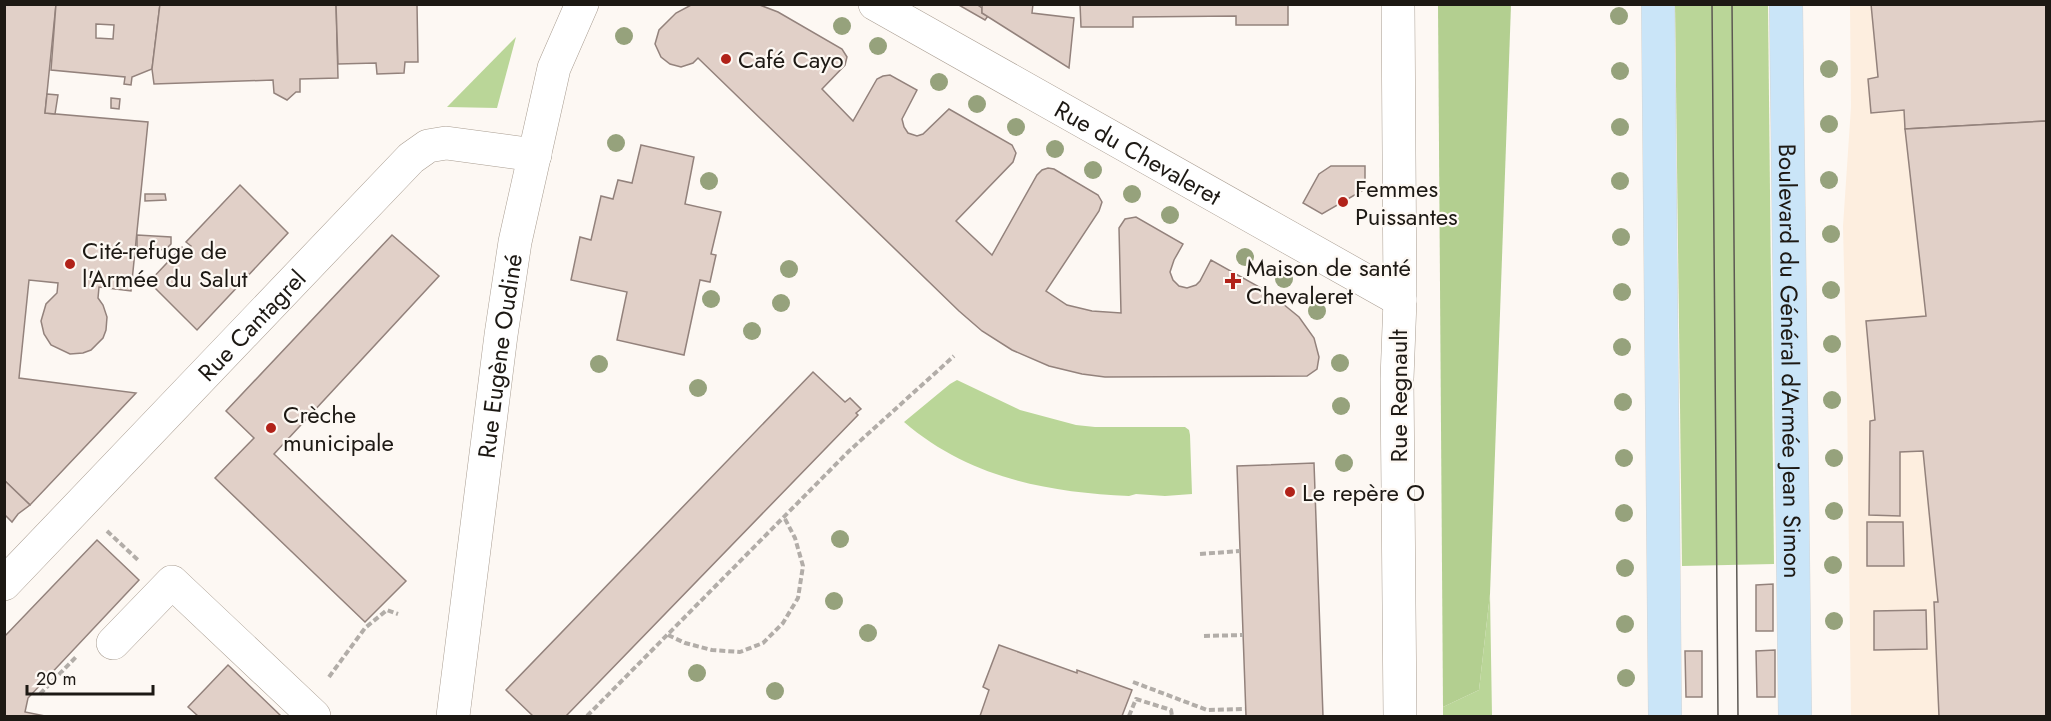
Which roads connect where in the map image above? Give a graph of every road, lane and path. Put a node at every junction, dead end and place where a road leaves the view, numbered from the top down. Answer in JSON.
{"nodes":[{"id":1,"x":582,"y":4,"type":"edge"},
{"id":2,"x":875,"y":4,"type":"edge"},
{"id":3,"x":1398,"y":4,"type":"edge"},
{"id":4,"x":1658,"y":4,"type":"edge"},
{"id":5,"x":1786,"y":4,"type":"edge"},
{"id":6,"x":535,"y":155,"type":"junction"},
{"id":7,"x":1400,"y":300,"type":"junction"},
{"id":8,"x":954,"y":356,"type":"dead end"},
{"id":9,"x":784,"y":517,"type":"junction"},
{"id":10,"x":1240,"y":551,"type":"dead end"},
{"id":11,"x":1200,"y":554,"type":"dead end"},
{"id":12,"x":6,"y":578,"type":"edge"},
{"id":13,"x":398,"y":614,"type":"dead end"},
{"id":14,"x":668,"y":635,"type":"junction"},
{"id":15,"x":1243,"y":635,"type":"dead end"},
{"id":16,"x":1204,"y":636,"type":"dead end"},
{"id":17,"x":113,"y":643,"type":"dead end"},
{"id":18,"x":77,"y":655,"type":"dead end"},
{"id":19,"x":1133,"y":682,"type":"dead end"},
{"id":20,"x":40,"y":694,"type":"dead end"},
{"id":21,"x":1245,"y":709,"type":"dead end"},
{"id":22,"x":309,"y":712,"type":"edge"},
{"id":23,"x":453,"y":717,"type":"edge"},
{"id":24,"x":587,"y":717,"type":"edge"},
{"id":25,"x":1129,"y":717,"type":"edge"},
{"id":26,"x":1172,"y":717,"type":"edge"},
{"id":27,"x":1400,"y":717,"type":"edge"},
{"id":28,"x":1665,"y":717,"type":"edge"},
{"id":29,"x":1795,"y":717,"type":"edge"}],
"edges":[{"from":1,"to":6,"type":"street","name":"Rue Eugène Oudiné"},
{"from":2,"to":7,"type":"street","name":"Rue du Chevaleret"},
{"from":3,"to":7,"type":"street","name":"Rue Regnault"},
{"from":4,"to":28,"type":"main road"},
{"from":5,"to":29,"type":"main road","name":"Boulevard du Général d'Armée Jean Simon"},
{"from":6,"to":12,"type":"street","name":"Rue Cantagrel"},
{"from":6,"to":23,"type":"street","name":"Rue Eugène Oudiné"},
{"from":7,"to":27,"type":"street","name":"Rue Regnault"},
{"from":8,"to":9,"type":"path"},
{"from":9,"to":14,"type":"path"},
{"from":9,"to":14,"type":"path"},
{"from":10,"to":11,"type":"path"},
{"from":13,"to":22,"type":"path"},
{"from":14,"to":24,"type":"path"},
{"from":15,"to":16,"type":"path"},
{"from":17,"to":22,"type":"street"},
{"from":18,"to":20,"type":"path"},
{"from":19,"to":21,"type":"path"},
{"from":25,"to":26,"type":"path"}]}
